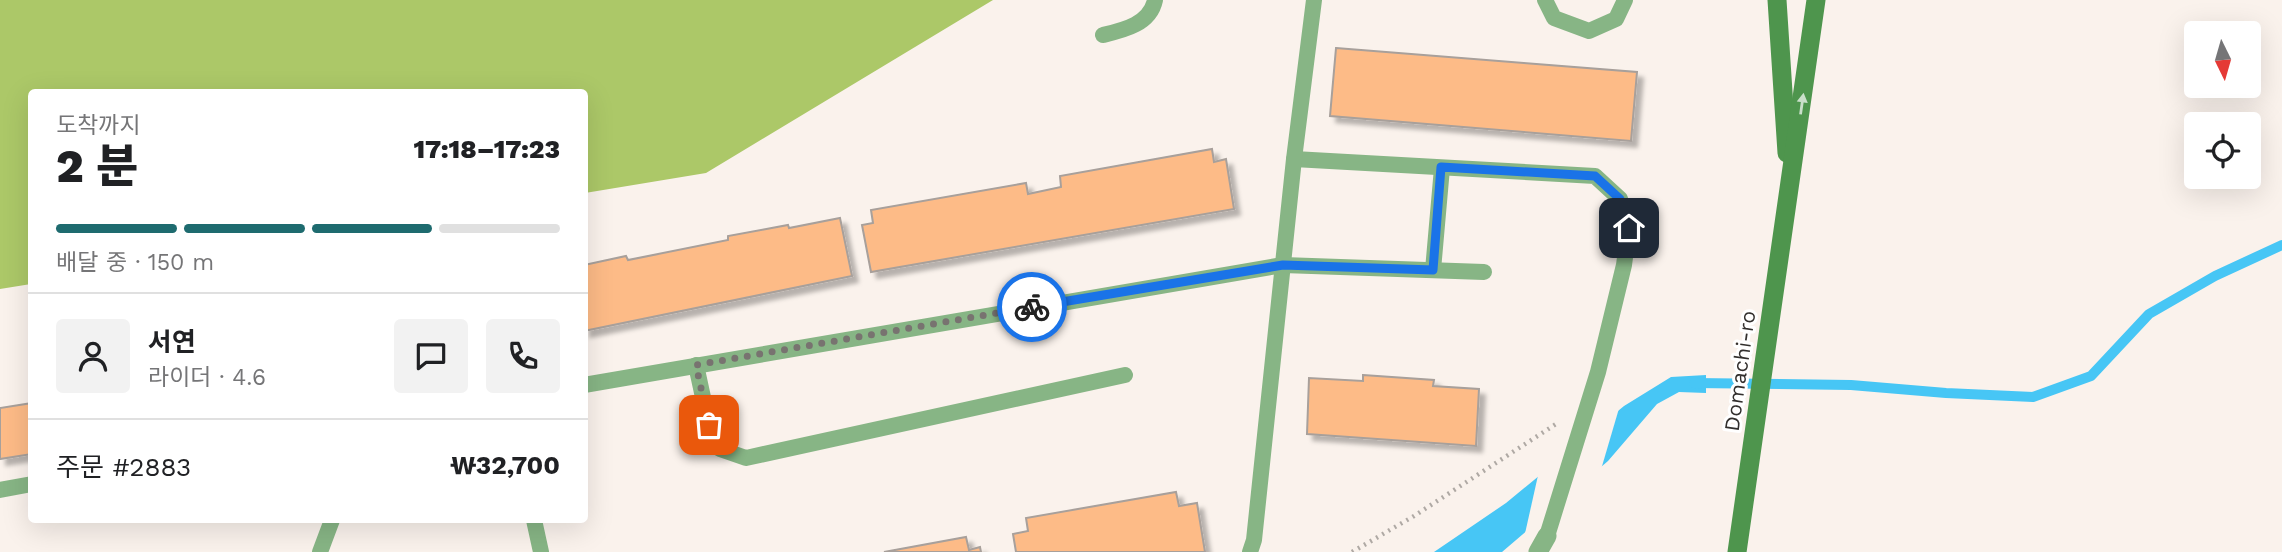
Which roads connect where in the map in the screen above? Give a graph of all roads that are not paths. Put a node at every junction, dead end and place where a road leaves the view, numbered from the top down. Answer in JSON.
{"nodes":[{"id":1,"x":1155,"y":0,"type":"edge"},
{"id":2,"x":1314,"y":0,"type":"edge"},
{"id":3,"x":1545,"y":0,"type":"edge"},
{"id":4,"x":1625,"y":0,"type":"edge"},
{"id":5,"x":1777,"y":0,"type":"edge"},
{"id":6,"x":1816,"y":0,"type":"edge"},
{"id":7,"x":1102,"y":35,"type":"dead end"},
{"id":8,"x":1294,"y":159,"type":"junction"},
{"id":9,"x":1441,"y":167,"type":"junction"},
{"id":10,"x":1789,"y":196,"type":"junction"},
{"id":11,"x":1283,"y":265,"type":"junction"},
{"id":12,"x":1433,"y":270,"type":"junction"},
{"id":13,"x":1484,"y":272,"type":"dead end"},
{"id":14,"x":696,"y":365,"type":"junction"},
{"id":15,"x":1125,"y":374,"type":"dead end"},
{"id":16,"x":588,"y":384,"type":"edge"},
{"id":17,"x":28,"y":485,"type":"edge"},
{"id":18,"x":0,"y":489,"type":"edge"},
{"id":19,"x":331,"y":523,"type":"edge"},
{"id":20,"x":535,"y":523,"type":"edge"},
{"id":21,"x":1542,"y":544,"type":"edge"},
{"id":22,"x":320,"y":552,"type":"edge"},
{"id":23,"x":541,"y":552,"type":"edge"},
{"id":24,"x":1250,"y":552,"type":"edge"},
{"id":25,"x":1737,"y":552,"type":"edge"}],
"edges":[{"from":1,"to":7,"type":"lane"},
{"from":2,"to":8,"type":"lane"},
{"from":3,"to":4,"type":"lane"},
{"from":5,"to":10,"type":"main road"},
{"from":10,"to":6,"type":"main road","one_way":true},
{"from":8,"to":9,"type":"lane"},
{"from":8,"to":11,"type":"lane"},
{"from":9,"to":12,"type":"lane"},
{"from":9,"to":21,"type":"lane"},
{"from":10,"to":25,"type":"main road","name":"Domachi-ro"},
{"from":11,"to":12,"type":"lane"},
{"from":11,"to":14,"type":"lane"},
{"from":11,"to":24,"type":"lane"},
{"from":12,"to":13,"type":"lane"},
{"from":14,"to":15,"type":"lane"},
{"from":14,"to":16,"type":"lane"},
{"from":17,"to":18,"type":"lane"},
{"from":19,"to":22,"type":"lane"},
{"from":20,"to":23,"type":"lane"}]}
